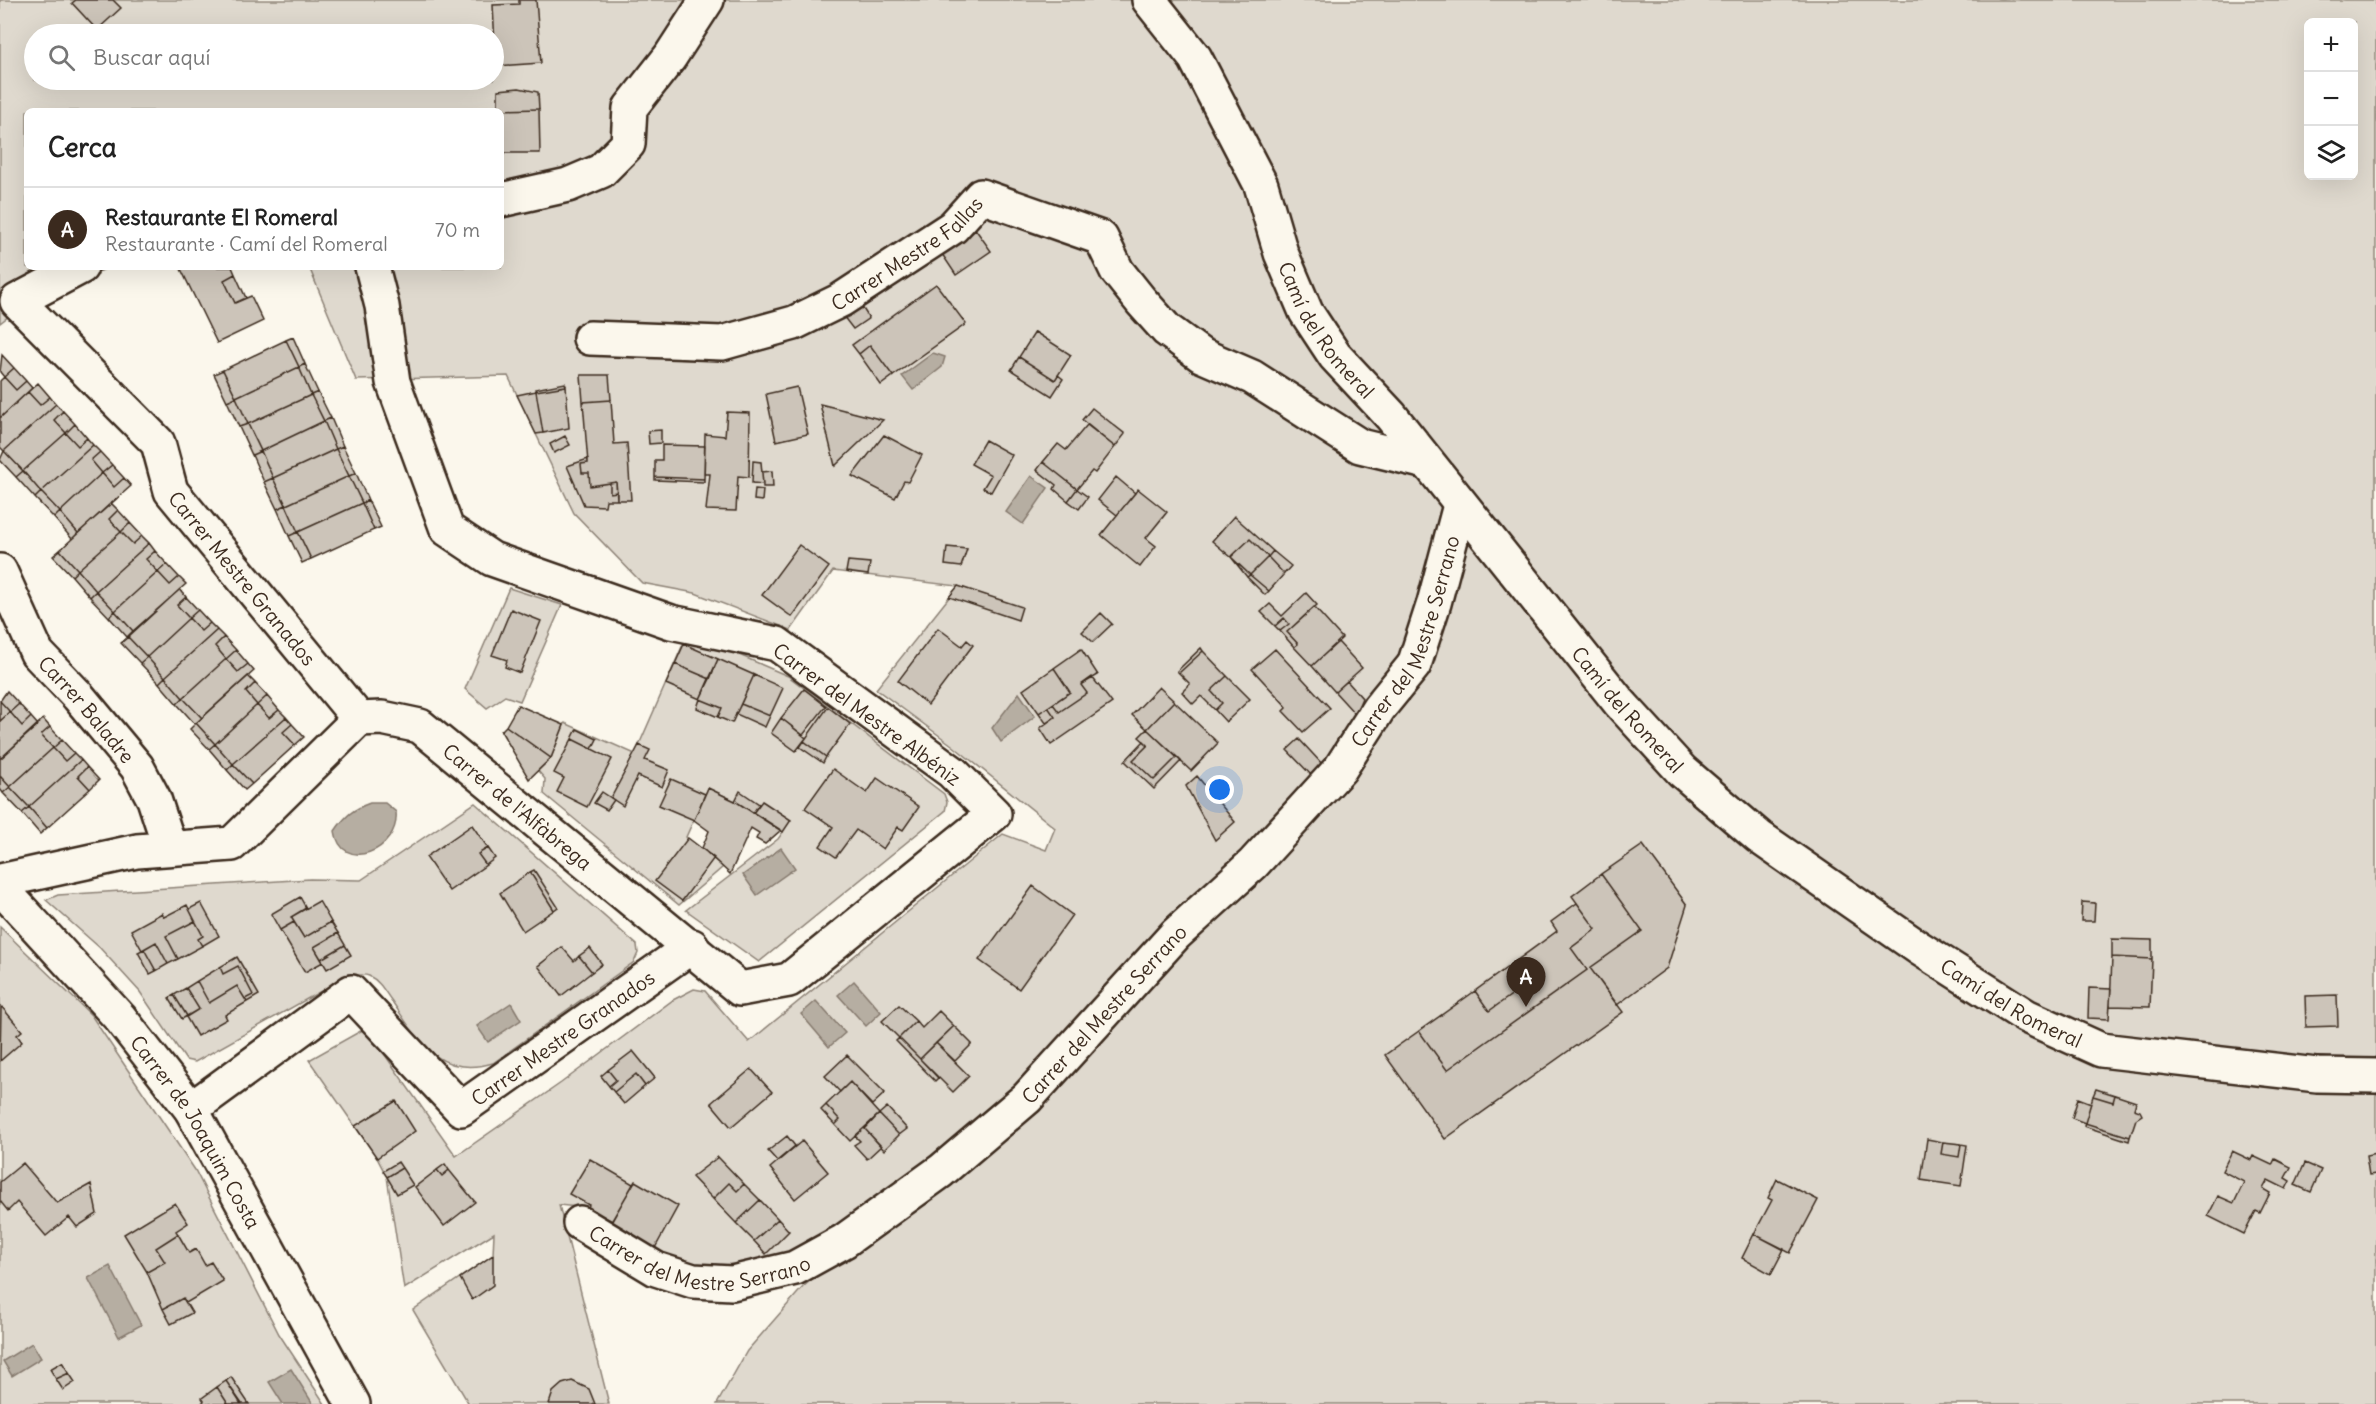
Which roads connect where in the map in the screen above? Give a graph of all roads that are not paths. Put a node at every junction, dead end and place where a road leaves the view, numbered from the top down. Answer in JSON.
{"nodes":[{"id":1,"x":707,"y":0,"type":"edge"},
{"id":2,"x":1149,"y":0,"type":"edge"},
{"id":3,"x":504,"y":199,"type":"edge"},
{"id":4,"x":75,"y":270,"type":"edge"},
{"id":5,"x":373,"y":270,"type":"edge"},
{"id":6,"x":590,"y":338,"type":"dead end"},
{"id":7,"x":1426,"y":462,"type":"junction"},
{"id":8,"x":1460,"y":505,"type":"junction"},
{"id":9,"x":0,"y":571,"type":"edge"},
{"id":10,"x":359,"y":719,"type":"junction"},
{"id":11,"x":994,"y":814,"type":"joint"},
{"id":12,"x":170,"y":848,"type":"junction"},
{"id":13,"x":0,"y":881,"type":"edge"},
{"id":14,"x":0,"y":886,"type":"edge"},
{"id":15,"x":692,"y":946,"type":"junction"},
{"id":16,"x":2376,"y":1077,"type":"edge"},
{"id":17,"x":191,"y":1109,"type":"junction"},
{"id":18,"x":580,"y":1223,"type":"dead end"},
{"id":19,"x":353,"y":1404,"type":"edge"}],
"edges":[{"from":1,"to":3,"type":"street"},
{"from":2,"to":7,"type":"street","name":"Camí del Romeral"},
{"from":4,"to":10,"type":"street","name":"Carrer Mestre Granados"},
{"from":5,"to":11,"type":"street","name":"Carrer del Mestre Albéniz"},
{"from":6,"to":7,"type":"street","name":"Carrer Mestre Fallas"},
{"from":7,"to":8,"type":"street","name":"Camí del Romeral"},
{"from":8,"to":16,"type":"street","name":"Camí del Romeral"},
{"from":8,"to":18,"type":"street","name":"Carrer del Mestre Serrano"},
{"from":9,"to":12,"type":"street","name":"Carrer Baladre"},
{"from":10,"to":12,"type":"street"},
{"from":10,"to":15,"type":"street","name":"Carrer de l'Alfàbrega"},
{"from":11,"to":15,"type":"street","name":"Carrer de l'Alfàbrega"},
{"from":12,"to":13,"type":"street"},
{"from":14,"to":17,"type":"street","name":"Carrer de Joaquim Costa"},
{"from":15,"to":17,"type":"street","name":"Carrer Mestre Granados"},
{"from":17,"to":19,"type":"street","name":"Carrer de Joaquim Costa"}]}
